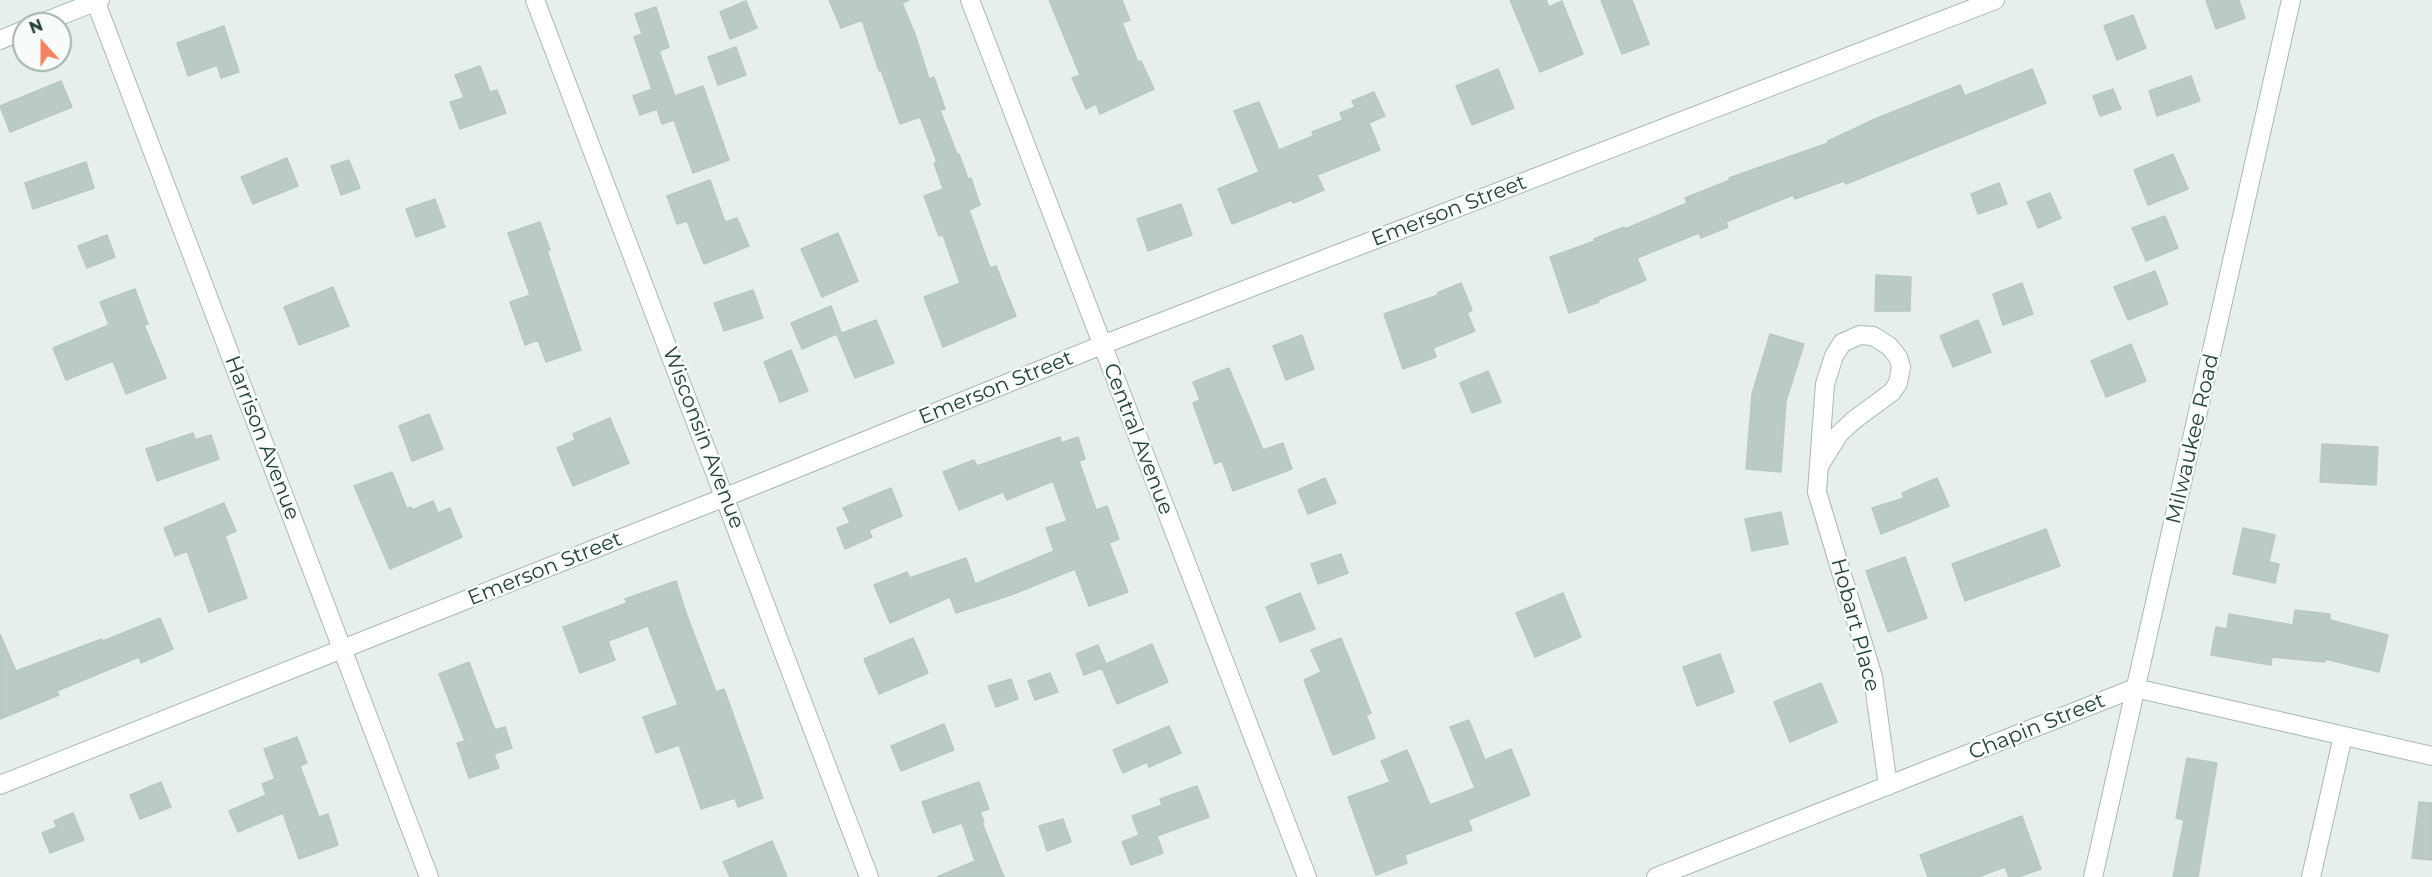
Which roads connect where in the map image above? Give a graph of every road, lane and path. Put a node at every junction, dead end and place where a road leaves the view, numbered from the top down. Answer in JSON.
{"nodes":[{"id":1,"x":535,"y":0,"type":"edge"},
{"id":2,"x":970,"y":0,"type":"edge"},
{"id":3,"x":1995,"y":0,"type":"edge"},
{"id":4,"x":2290,"y":0,"type":"edge"},
{"id":5,"x":97,"y":1,"type":"edge"},
{"id":6,"x":69,"y":12,"type":"edge"},
{"id":7,"x":1102,"y":345,"type":"junction"},
{"id":8,"x":1819,"y":466,"type":"junction"},
{"id":9,"x":726,"y":497,"type":"junction"},
{"id":10,"x":342,"y":649,"type":"junction"},
{"id":11,"x":2135,"y":688,"type":"junction"},
{"id":12,"x":2343,"y":736,"type":"junction"},
{"id":13,"x":2432,"y":756,"type":"edge"},
{"id":14,"x":0,"y":785,"type":"edge"},
{"id":15,"x":1888,"y":786,"type":"junction"},
{"id":16,"x":429,"y":877,"type":"edge"},
{"id":17,"x":869,"y":877,"type":"edge"},
{"id":18,"x":1307,"y":877,"type":"edge"},
{"id":19,"x":1656,"y":877,"type":"edge"},
{"id":20,"x":2093,"y":877,"type":"edge"},
{"id":21,"x":2311,"y":877,"type":"edge"}],
"edges":[{"from":1,"to":9,"type":"street","name":"Wisconsin Avenue"},
{"from":2,"to":7,"type":"street","name":"Central Avenue"},
{"from":3,"to":7,"type":"street","name":"Emerson Street"},
{"from":4,"to":11,"type":"street","name":"Milwaukee Road"},
{"from":5,"to":6,"type":"street"},
{"from":5,"to":10,"type":"street","name":"Harrison Avenue"},
{"from":7,"to":9,"type":"street","name":"Emerson Street"},
{"from":7,"to":18,"type":"street","name":"Central Avenue"},
{"from":8,"to":8,"type":"street","name":"Hobart Place"},
{"from":8,"to":15,"type":"street","name":"Hobart Place"},
{"from":9,"to":10,"type":"street","name":"Emerson Street"},
{"from":9,"to":17,"type":"street","name":"Wisconsin Avenue"},
{"from":10,"to":14,"type":"street","name":"Emerson Street"},
{"from":10,"to":16,"type":"street","name":"Harrison Avenue"},
{"from":11,"to":12,"type":"street"},
{"from":11,"to":15,"type":"street","name":"Chapin Street"},
{"from":11,"to":20,"type":"street","name":"Milwaukee Road"},
{"from":12,"to":13,"type":"street"},
{"from":12,"to":21,"type":"street"},
{"from":15,"to":19,"type":"street","name":"Chapin Street"}]}
